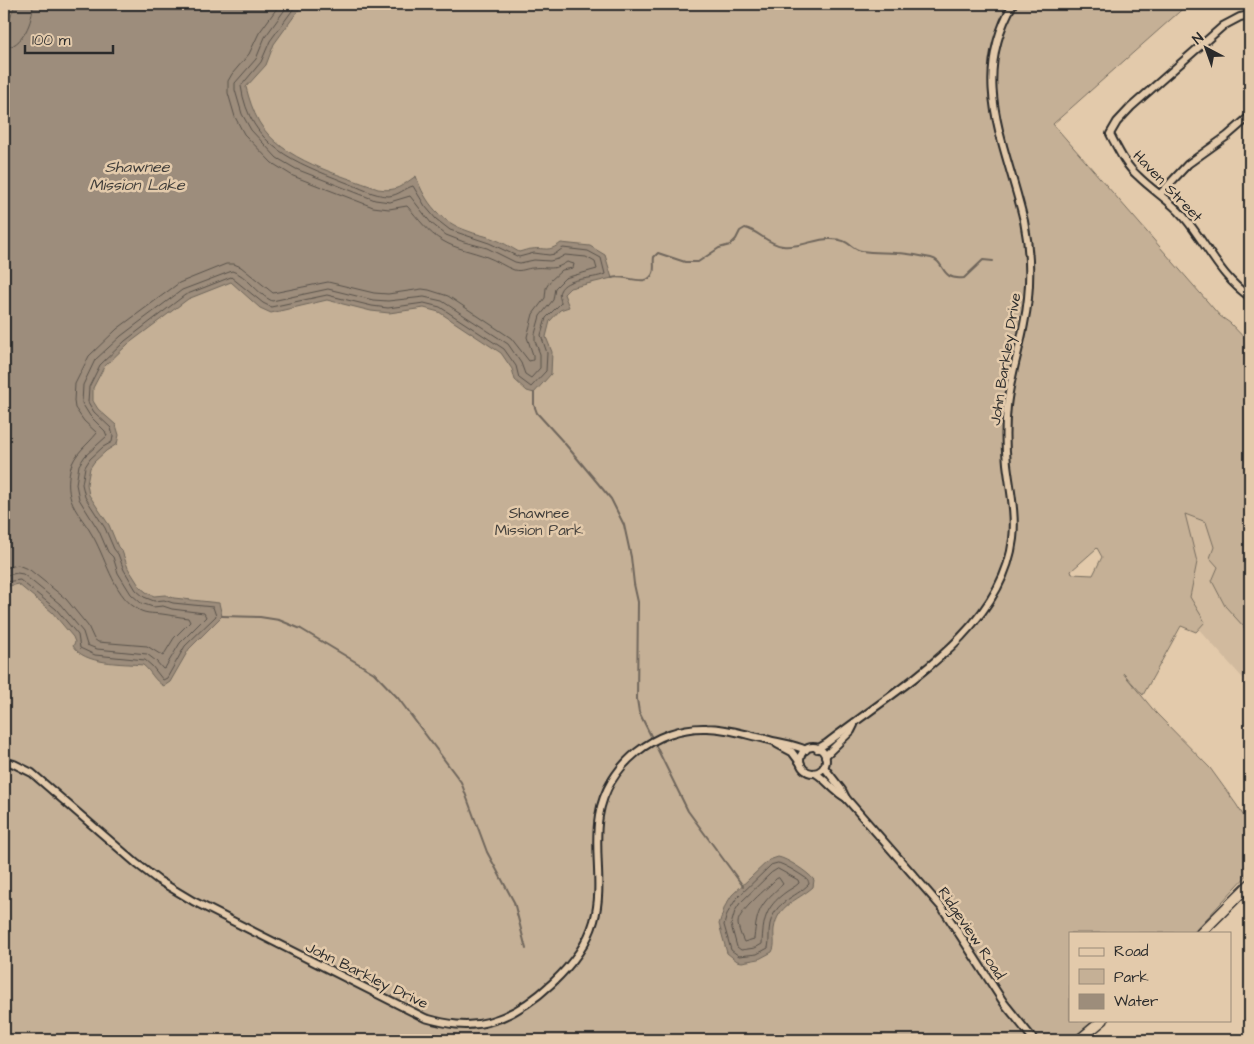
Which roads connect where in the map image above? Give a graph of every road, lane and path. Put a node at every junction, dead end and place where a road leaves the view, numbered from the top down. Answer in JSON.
{"nodes":[{"id":1,"x":1012,"y":4,"type":"edge"},
{"id":2,"x":1250,"y":15,"type":"edge"},
{"id":3,"x":1250,"y":116,"type":"edge"},
{"id":4,"x":1160,"y":194,"type":"junction"},
{"id":5,"x":1250,"y":297,"type":"edge"},
{"id":6,"x":856,"y":722,"type":"junction"},
{"id":7,"x":766,"y":740,"type":"junction"},
{"id":8,"x":817,"y":748,"type":"junction"},
{"id":9,"x":806,"y":750,"type":"junction"},
{"id":10,"x":825,"y":756,"type":"junction"},
{"id":11,"x":4,"y":761,"type":"edge"},
{"id":12,"x":801,"y":764,"type":"junction"},
{"id":13,"x":824,"y":767,"type":"junction"},
{"id":14,"x":815,"y":773,"type":"junction"},
{"id":15,"x":846,"y":798,"type":"junction"},
{"id":16,"x":1250,"y":884,"type":"edge"},
{"id":17,"x":1202,"y":932,"type":"edge"},
{"id":18,"x":1101,"y":1022,"type":"edge"},
{"id":19,"x":1034,"y":1040,"type":"edge"},
{"id":20,"x":1079,"y":1040,"type":"edge"}],
"edges":[{"from":1,"to":6,"type":"street","name":"John Barkley Drive"},
{"from":2,"to":4,"type":"street","name":"Haven Street"},
{"from":3,"to":4,"type":"street"},
{"from":4,"to":5,"type":"street","name":"Haven Street"},
{"from":6,"to":8,"type":"street"},
{"from":6,"to":10,"type":"street"},
{"from":7,"to":9,"type":"street"},
{"from":7,"to":11,"type":"street","name":"John Barkley Drive"},
{"from":7,"to":12,"type":"street"},
{"from":8,"to":9,"type":"street"},
{"from":8,"to":10,"type":"street"},
{"from":9,"to":12,"type":"street"},
{"from":10,"to":13,"type":"street"},
{"from":12,"to":14,"type":"street"},
{"from":13,"to":14,"type":"street"},
{"from":13,"to":15,"type":"street"},
{"from":14,"to":15,"type":"street"},
{"from":15,"to":19,"type":"street","name":"Ridgeview Road"},
{"from":16,"to":17,"type":"main road"},
{"from":18,"to":20,"type":"main road"}]}
